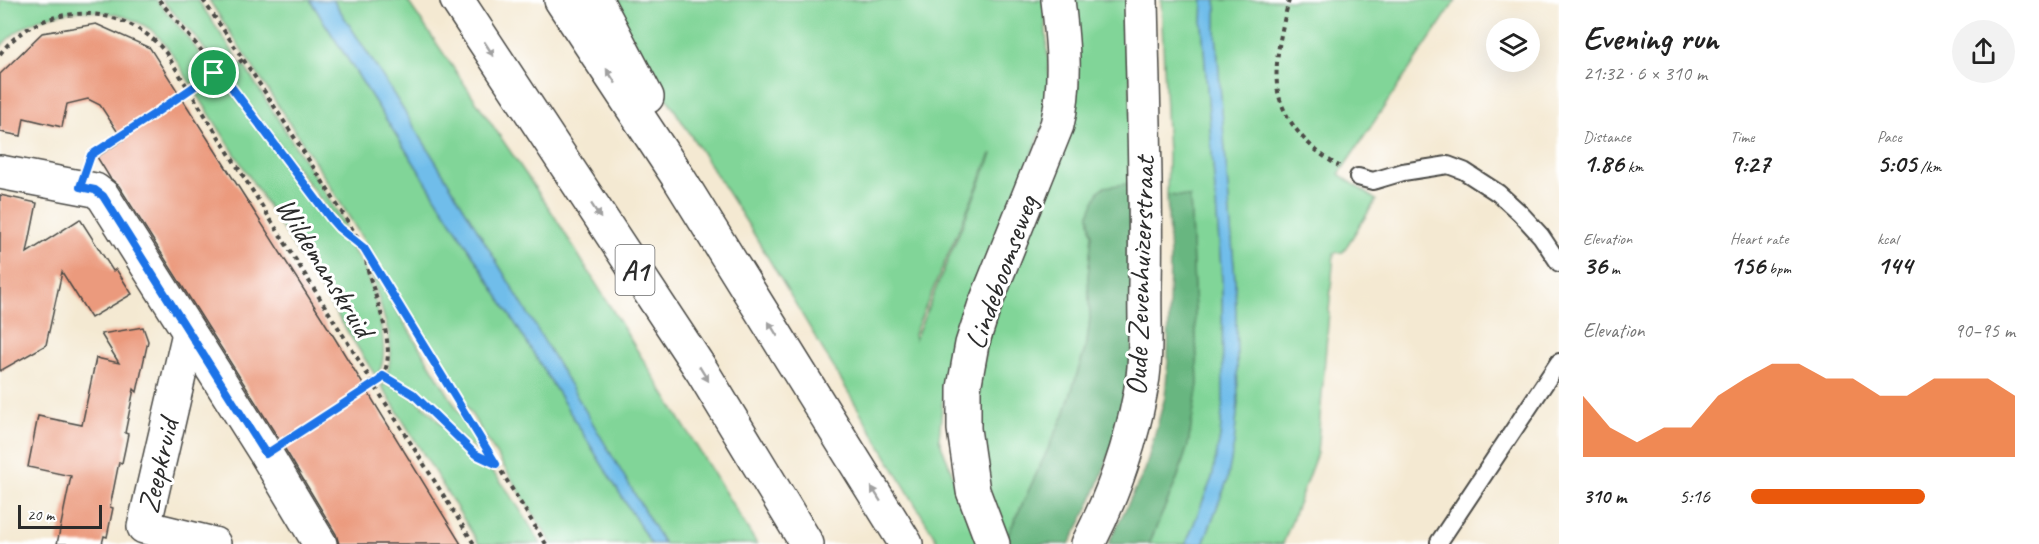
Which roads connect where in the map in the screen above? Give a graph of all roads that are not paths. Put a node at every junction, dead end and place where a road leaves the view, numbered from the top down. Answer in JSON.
{"nodes":[{"id":1,"x":457,"y":0,"type":"edge"},
{"id":2,"x":561,"y":0,"type":"edge"},
{"id":3,"x":597,"y":0,"type":"edge"},
{"id":4,"x":1058,"y":0,"type":"edge"},
{"id":5,"x":1141,"y":0,"type":"edge"},
{"id":6,"x":0,"y":172,"type":"edge"},
{"id":7,"x":678,"y":177,"type":"junction"},
{"id":8,"x":1358,"y":177,"type":"road end"},
{"id":9,"x":1559,"y":263,"type":"edge"},
{"id":10,"x":189,"y":333,"type":"junction"},
{"id":11,"x":1559,"y":362,"type":"edge"},
{"id":12,"x":214,"y":544,"type":"edge"},
{"id":13,"x":320,"y":544,"type":"edge"},
{"id":14,"x":807,"y":544,"type":"edge"},
{"id":15,"x":906,"y":544,"type":"edge"},
{"id":16,"x":993,"y":544,"type":"edge"},
{"id":17,"x":1088,"y":544,"type":"edge"},
{"id":18,"x":1440,"y":544,"type":"edge"}],
"edges":[{"from":1,"to":14,"type":"main road","number":"A1","one_way":true},
{"from":7,"to":2,"type":"main road","one_way":true},
{"from":3,"to":7,"type":"main road"},
{"from":4,"to":16,"type":"main road","name":"Lindeboomseweg"},
{"from":5,"to":17,"type":"main road","name":"Oude Zevenhuizerstraat"},
{"from":6,"to":10,"type":"main road"},
{"from":15,"to":7,"type":"main road","one_way":true},
{"from":8,"to":9,"type":"lane"},
{"from":10,"to":12,"type":"main road","name":"Zeepkruid"},
{"from":10,"to":13,"type":"main road"},
{"from":11,"to":18,"type":"lane"}]}
